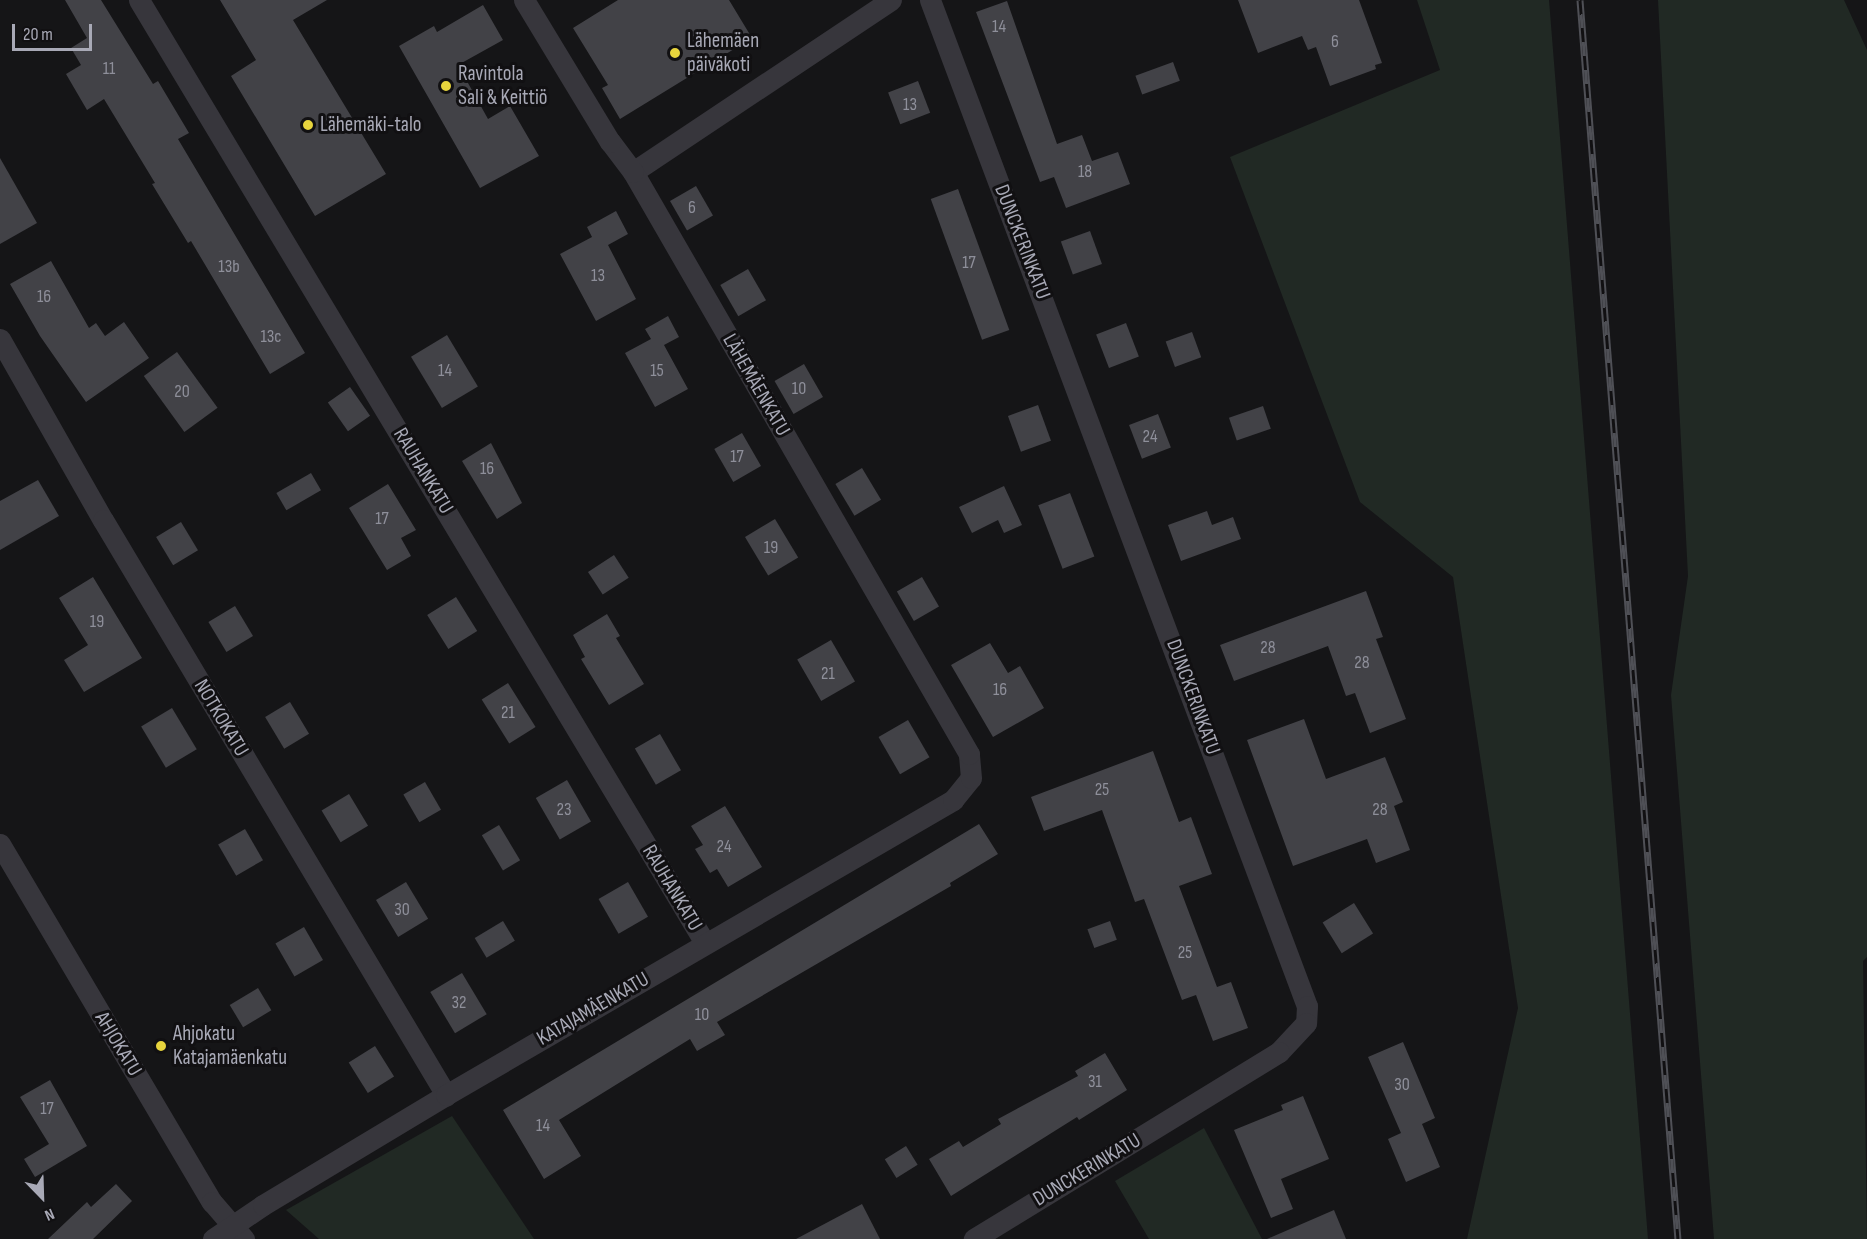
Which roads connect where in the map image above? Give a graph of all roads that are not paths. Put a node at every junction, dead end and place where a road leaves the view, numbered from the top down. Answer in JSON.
{"nodes":[{"id":1,"x":140,"y":0,"type":"edge"},
{"id":2,"x":524,"y":0,"type":"edge"},
{"id":3,"x":891,"y":0,"type":"edge"},
{"id":4,"x":930,"y":0,"type":"edge"},
{"id":5,"x":633,"y":172,"type":"junction"},
{"id":6,"x":0,"y":339,"type":"edge"},
{"id":7,"x":971,"y":778,"type":"joint"},
{"id":8,"x":0,"y":844,"type":"edge"},
{"id":9,"x":705,"y":943,"type":"junction"},
{"id":10,"x":446,"y":1095,"type":"junction"},
{"id":11,"x":229,"y":1235,"type":"edge"},
{"id":12,"x":974,"y":1239,"type":"edge"}],
"edges":[{"from":1,"to":9,"type":"street","name":"RAUHANKATU"},
{"from":2,"to":5,"type":"street","name":"LÄHEMÄENKATU"},
{"from":3,"to":5,"type":"street"},
{"from":4,"to":12,"type":"street","name":"DUNCKERINKATU"},
{"from":5,"to":7,"type":"street","name":"LÄHEMÄENKATU"},
{"from":6,"to":10,"type":"street","name":"NOTKOKATU"},
{"from":7,"to":9,"type":"street","name":"KATAJAMÄENKATU"},
{"from":8,"to":11,"type":"street","name":"AHJOKATU"},
{"from":9,"to":10,"type":"street","name":"KATAJAMÄENKATU"},
{"from":10,"to":11,"type":"street","name":"KATAJAMÄENKATU"}]}
